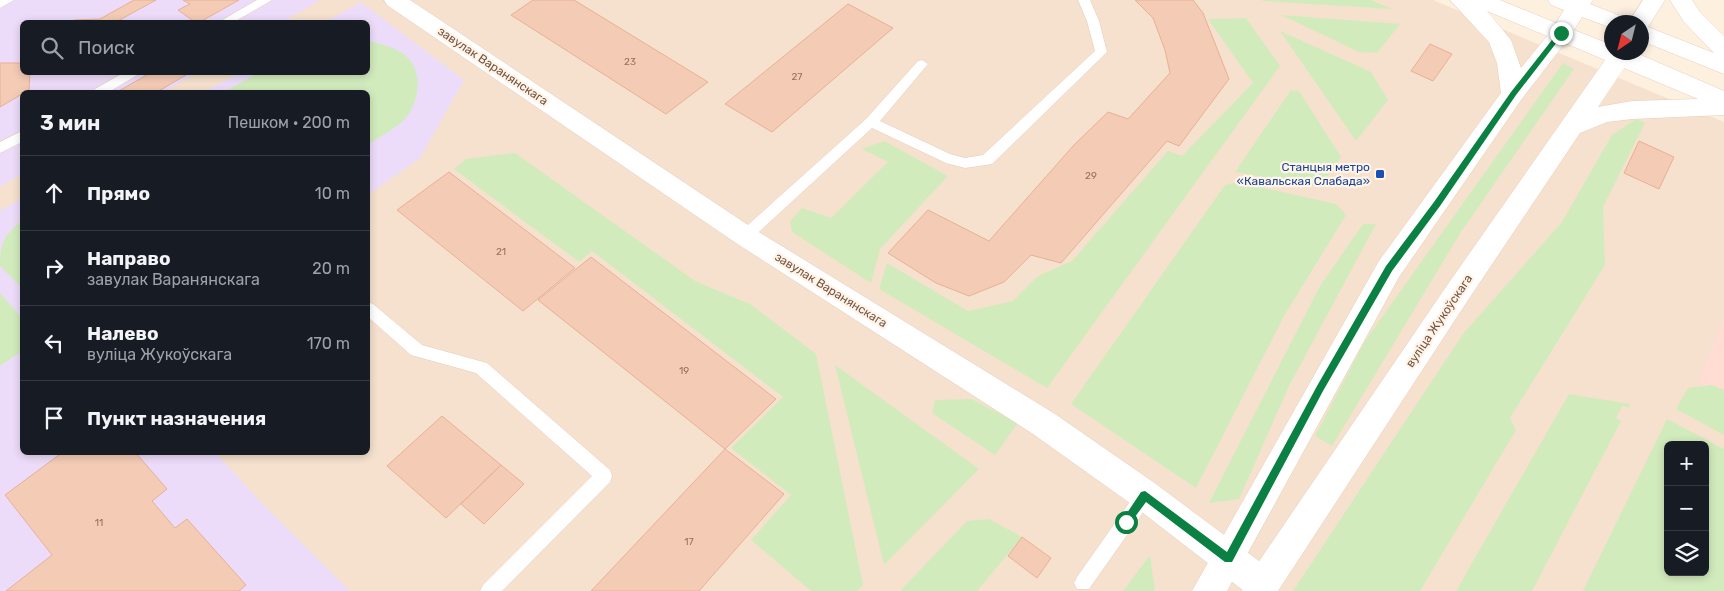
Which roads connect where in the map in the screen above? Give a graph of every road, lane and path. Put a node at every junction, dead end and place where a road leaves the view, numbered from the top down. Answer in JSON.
{"nodes":[{"id":1,"x":8,"y":0,"type":"edge"},
{"id":2,"x":266,"y":0,"type":"edge"},
{"id":3,"x":395,"y":0,"type":"edge"},
{"id":4,"x":1084,"y":0,"type":"edge"},
{"id":5,"x":1461,"y":0,"type":"edge"},
{"id":6,"x":1480,"y":0,"type":"edge"},
{"id":7,"x":1654,"y":0,"type":"edge"},
{"id":8,"x":1681,"y":0,"type":"edge"},
{"id":9,"x":1573,"y":2,"type":"edge"},
{"id":10,"x":0,"y":4,"type":"edge"},
{"id":11,"x":1644,"y":15,"type":"edge"},
{"id":12,"x":1604,"y":17,"type":"edge"},
{"id":13,"x":229,"y":20,"type":"edge"},
{"id":14,"x":1561,"y":33,"type":"junction"},
{"id":15,"x":1649,"y":36,"type":"edge"},
{"id":16,"x":1604,"y":49,"type":"edge"},
{"id":17,"x":1724,"y":50,"type":"edge"},
{"id":18,"x":1618,"y":60,"type":"edge"},
{"id":19,"x":1632,"y":60,"type":"edge"},
{"id":20,"x":922,"y":64,"type":"dead end"},
{"id":21,"x":1724,"y":66,"type":"edge"},
{"id":22,"x":131,"y":75,"type":"edge"},
{"id":23,"x":104,"y":90,"type":"edge"},
{"id":24,"x":1513,"y":94,"type":"junction"},
{"id":25,"x":1724,"y":100,"type":"edge"},
{"id":26,"x":1724,"y":106,"type":"edge"},
{"id":27,"x":871,"y":122,"type":"junction"},
{"id":28,"x":1573,"y":126,"type":"junction"},
{"id":29,"x":20,"y":137,"type":"edge"},
{"id":30,"x":0,"y":148,"type":"edge"},
{"id":31,"x":745,"y":236,"type":"junction"},
{"id":32,"x":370,"y":310,"type":"edge"},
{"id":33,"x":1145,"y":495,"type":"junction"},
{"id":34,"x":1228,"y":559,"type":"junction"},
{"id":35,"x":1083,"y":583,"type":"dead end"},
{"id":36,"x":1261,"y":588,"type":"edge"},
{"id":37,"x":488,"y":591,"type":"edge"},
{"id":38,"x":1209,"y":591,"type":"edge"}],
"edges":[{"from":1,"to":10,"type":"lane"},
{"from":2,"to":13,"type":"lane"},
{"from":3,"to":31,"type":"main road","name":"завулак Варанянскага"},
{"from":4,"to":27,"type":"lane"},
{"from":5,"to":24,"type":"main road"},
{"from":6,"to":14,"type":"main road"},
{"from":7,"to":11,"type":"main road"},
{"from":8,"to":17,"type":"main road"},
{"from":9,"to":12,"type":"main road"},
{"from":9,"to":14,"type":"main road"},
{"from":14,"to":16,"type":"main road"},
{"from":14,"to":24,"type":"main road"},
{"from":15,"to":21,"type":"main road"},
{"from":18,"to":28,"type":"main road","name":"вуліца Жукоўскага"},
{"from":19,"to":25,"type":"main road"},
{"from":20,"to":27,"type":"lane"},
{"from":22,"to":23,"type":"lane"},
{"from":24,"to":34,"type":"main road"},
{"from":26,"to":28,"type":"main road"},
{"from":27,"to":31,"type":"lane"},
{"from":28,"to":36,"type":"main road","name":"вуліца Жукоўскага"},
{"from":29,"to":30,"type":"lane"},
{"from":31,"to":33,"type":"main road","name":"завулак Варанянскага"},
{"from":32,"to":37,"type":"lane"},
{"from":33,"to":34,"type":"main road","name":"завулак Варанянскага"},
{"from":33,"to":35,"type":"lane"},
{"from":34,"to":36,"type":"main road","name":"завулак Варанянскага"},
{"from":34,"to":38,"type":"main road"}]}
